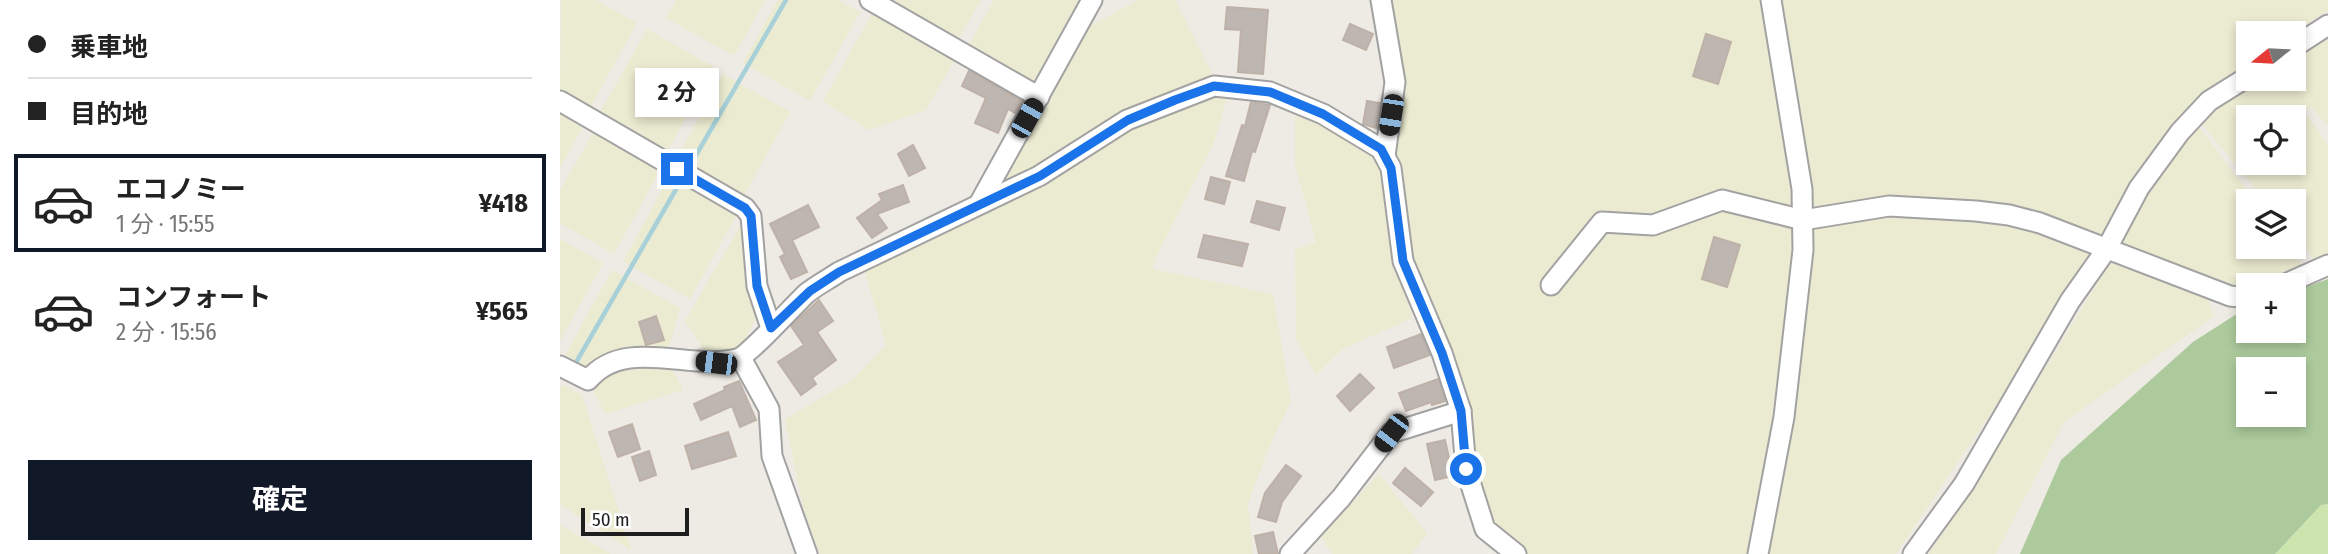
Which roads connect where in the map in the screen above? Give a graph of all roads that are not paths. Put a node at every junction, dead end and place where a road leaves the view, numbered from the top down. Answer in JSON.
{"nodes":[{"id":1,"x":870,"y":0,"type":"edge"},
{"id":2,"x":1092,"y":0,"type":"edge"},
{"id":3,"x":1381,"y":0,"type":"edge"},
{"id":4,"x":1771,"y":0,"type":"edge"},
{"id":5,"x":2328,"y":25,"type":"edge"},
{"id":6,"x":2306,"y":39,"type":"edge"},
{"id":7,"x":2236,"y":84,"type":"edge"},
{"id":8,"x":1039,"y":97,"type":"junction"},
{"id":9,"x":560,"y":101,"type":"edge"},
{"id":10,"x":1385,"y":156,"type":"junction"},
{"id":11,"x":979,"y":204,"type":"junction"},
{"id":12,"x":1803,"y":220,"type":"junction"},
{"id":13,"x":2106,"y":250,"type":"junction"},
{"id":14,"x":2328,"y":265,"type":"edge"},
{"id":15,"x":2306,"y":275,"type":"edge"},
{"id":16,"x":1550,"y":285,"type":"dead end"},
{"id":17,"x":2236,"y":297,"type":"edge"},
{"id":18,"x":771,"y":328,"type":"junction"},
{"id":19,"x":741,"y":358,"type":"junction"},
{"id":20,"x":568,"y":370,"type":"edge"},
{"id":21,"x":1461,"y":411,"type":"junction"},
{"id":22,"x":807,"y":554,"type":"edge"},
{"id":23,"x":1290,"y":554,"type":"edge"},
{"id":24,"x":1516,"y":554,"type":"edge"},
{"id":25,"x":1758,"y":554,"type":"edge"},
{"id":26,"x":1913,"y":554,"type":"edge"}],
"edges":[{"from":1,"to":8,"type":"street"},
{"from":2,"to":8,"type":"street"},
{"from":3,"to":10,"type":"street"},
{"from":4,"to":12,"type":"street"},
{"from":5,"to":6,"type":"street"},
{"from":7,"to":13,"type":"street"},
{"from":8,"to":11,"type":"street"},
{"from":9,"to":18,"type":"street"},
{"from":10,"to":11,"type":"street"},
{"from":10,"to":21,"type":"street"},
{"from":11,"to":18,"type":"street"},
{"from":12,"to":13,"type":"street"},
{"from":12,"to":16,"type":"street"},
{"from":12,"to":25,"type":"street"},
{"from":13,"to":17,"type":"street"},
{"from":13,"to":26,"type":"street"},
{"from":14,"to":15,"type":"street"},
{"from":18,"to":19,"type":"street"},
{"from":19,"to":20,"type":"street"},
{"from":19,"to":22,"type":"street"},
{"from":21,"to":23,"type":"street"},
{"from":21,"to":24,"type":"street"}]}
